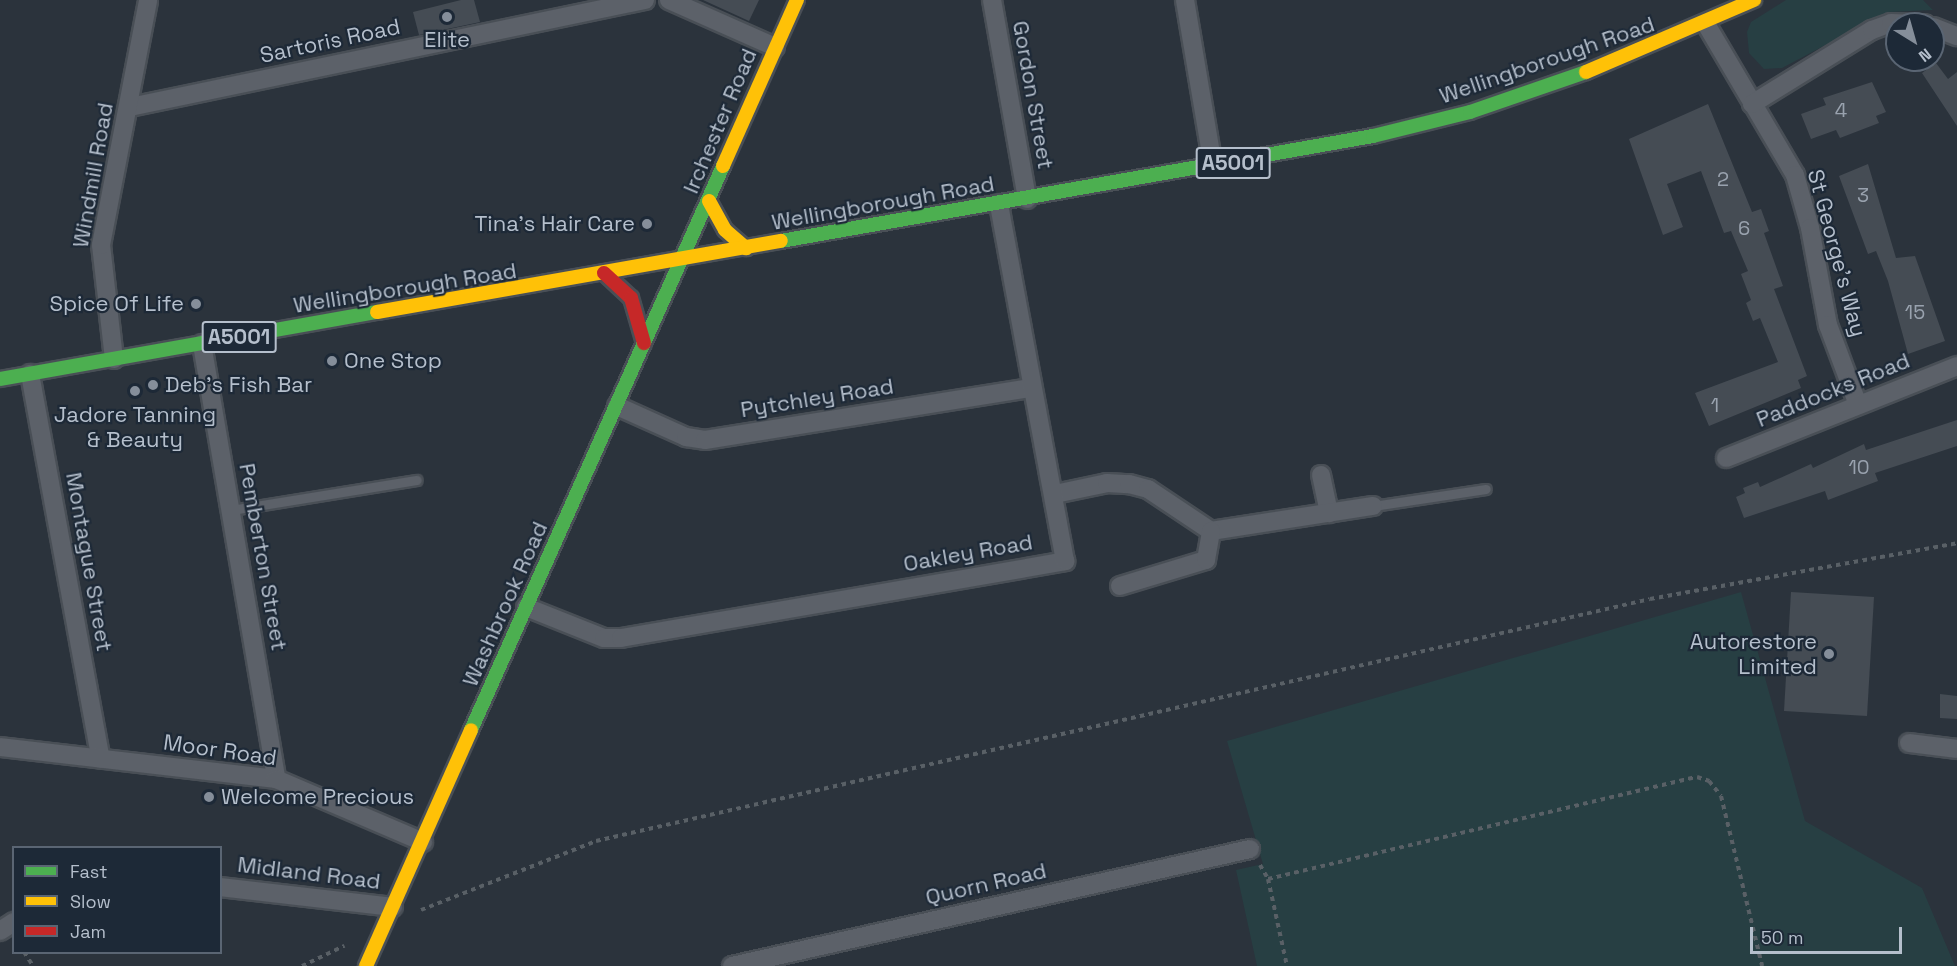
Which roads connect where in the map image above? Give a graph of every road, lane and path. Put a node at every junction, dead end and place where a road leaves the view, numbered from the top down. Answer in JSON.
{"nodes":[{"id":1,"x":148,"y":0,"type":"edge"},
{"id":2,"x":645,"y":0,"type":"edge"},
{"id":3,"x":669,"y":0,"type":"edge"},
{"id":4,"x":797,"y":0,"type":"edge"},
{"id":5,"x":992,"y":0,"type":"edge"},
{"id":6,"x":1185,"y":0,"type":"edge"},
{"id":7,"x":1754,"y":0,"type":"edge"},
{"id":8,"x":1706,"y":24,"type":"junction"},
{"id":9,"x":1885,"y":25,"type":"edge"},
{"id":10,"x":775,"y":47,"type":"junction"},
{"id":11,"x":1752,"y":104,"type":"junction"},
{"id":12,"x":130,"y":107,"type":"junction"},
{"id":13,"x":1213,"y":166,"type":"junction"},
{"id":14,"x":1028,"y":199,"type":"junction"},
{"id":15,"x":709,"y":201,"type":"junction"},
{"id":16,"x":999,"y":204,"type":"junction"},
{"id":17,"x":746,"y":248,"type":"junction"},
{"id":18,"x":683,"y":259,"type":"junction"},
{"id":19,"x":604,"y":273,"type":"junction"},
{"id":20,"x":202,"y":344,"type":"junction"},
{"id":21,"x":644,"y":344,"type":"junction"},
{"id":22,"x":114,"y":359,"type":"junction"},
{"id":23,"x":1957,"y":366,"type":"edge"},
{"id":24,"x":30,"y":374,"type":"junction"},
{"id":25,"x":0,"y":379,"type":"edge"},
{"id":26,"x":1031,"y":388,"type":"junction"},
{"id":27,"x":1858,"y":405,"type":"junction"},
{"id":28,"x":617,"y":406,"type":"junction"},
{"id":29,"x":1726,"y":458,"type":"dead end"},
{"id":30,"x":1321,"y":475,"type":"dead end"},
{"id":31,"x":417,"y":480,"type":"dead end"},
{"id":32,"x":1486,"y":489,"type":"dead end"},
{"id":33,"x":1055,"y":494,"type":"junction"},
{"id":34,"x":1373,"y":506,"type":"joint"},
{"id":35,"x":231,"y":510,"type":"junction"},
{"id":36,"x":1329,"y":513,"type":"junction"},
{"id":37,"x":1211,"y":531,"type":"junction"},
{"id":38,"x":1957,"y":543,"type":"edge"},
{"id":39,"x":1120,"y":586,"type":"dead end"},
{"id":40,"x":526,"y":607,"type":"junction"},
{"id":41,"x":1909,"y":743,"type":"dead end"},
{"id":42,"x":0,"y":747,"type":"edge"},
{"id":43,"x":1957,"y":750,"type":"edge"},
{"id":44,"x":101,"y":759,"type":"junction"},
{"id":45,"x":276,"y":779,"type":"junction"},
{"id":46,"x":423,"y":842,"type":"junction"},
{"id":47,"x":1250,"y":849,"type":"dead end"},
{"id":48,"x":222,"y":887,"type":"edge"},
{"id":49,"x":393,"y":907,"type":"junction"},
{"id":50,"x":421,"y":910,"type":"dead end"},
{"id":51,"x":344,"y":946,"type":"dead end"},
{"id":52,"x":302,"y":966,"type":"edge"},
{"id":53,"x":366,"y":966,"type":"edge"},
{"id":54,"x":732,"y":966,"type":"edge"},
{"id":55,"x":1287,"y":966,"type":"edge"},
{"id":56,"x":1762,"y":966,"type":"edge"}],
"edges":[{"from":1,"to":12,"type":"street","name":"Windmill Road"},
{"from":2,"to":12,"type":"street","name":"Sartoris Road"},
{"from":3,"to":10,"type":"street"},
{"from":4,"to":10,"type":"main road","name":"Irchester Road"},
{"from":5,"to":14,"type":"street","name":"Gordon Street"},
{"from":6,"to":13,"type":"street"},
{"from":7,"to":8,"type":"main road","name":"Wellingborough Road","number":"A5001"},
{"from":8,"to":11,"type":"street","name":"St George's Way"},
{"from":8,"to":13,"type":"main road","name":"Wellingborough Road","number":"A5001"},
{"from":9,"to":11,"type":"street"},
{"from":10,"to":15,"type":"main road","name":"Irchester Road"},
{"from":11,"to":27,"type":"street","name":"St George's Way"},
{"from":12,"to":22,"type":"street","name":"Windmill Road"},
{"from":13,"to":14,"type":"main road","name":"Wellingborough Road","number":"A5001"},
{"from":14,"to":16,"type":"main road","name":"Wellingborough Road","number":"A5001"},
{"from":15,"to":17,"type":"main road"},
{"from":15,"to":18,"type":"main road","name":"Irchester Road"},
{"from":16,"to":17,"type":"main road","name":"Wellingborough Road","number":"A5001"},
{"from":16,"to":26,"type":"street","name":"Oakley Road"},
{"from":17,"to":18,"type":"main road","name":"Wellingborough Road","number":"A5001"},
{"from":18,"to":19,"type":"main road","name":"Wellingborough Road","number":"A5001"},
{"from":18,"to":21,"type":"main road","name":"Washbrook Road"},
{"from":19,"to":20,"type":"main road","name":"Wellingborough Road","number":"A5001"},
{"from":19,"to":21,"type":"main road"},
{"from":20,"to":22,"type":"main road","name":"Wellingborough Road","number":"A5001"},
{"from":20,"to":35,"type":"street","name":"Pemberton Street"},
{"from":21,"to":28,"type":"main road","name":"Washbrook Road"},
{"from":22,"to":24,"type":"main road","name":"Wellingborough Road","number":"A5001"},
{"from":23,"to":27,"type":"street","name":"Paddocks Road"},
{"from":24,"to":25,"type":"main road","name":"Wellingborough Road","number":"A5001"},
{"from":24,"to":44,"type":"street","name":"Montague Street"},
{"from":26,"to":28,"type":"street","name":"Pytchley Road"},
{"from":26,"to":33,"type":"street","name":"Oakley Road"},
{"from":27,"to":29,"type":"street","name":"Paddocks Road"},
{"from":28,"to":40,"type":"main road","name":"Washbrook Road"},
{"from":30,"to":36,"type":"street"},
{"from":31,"to":35,"type":"lane"},
{"from":32,"to":34,"type":"lane"},
{"from":33,"to":37,"type":"street"},
{"from":33,"to":40,"type":"street","name":"Oakley Road"},
{"from":34,"to":36,"type":"street"},
{"from":35,"to":45,"type":"street","name":"Pemberton Street"},
{"from":36,"to":37,"type":"street"},
{"from":37,"to":39,"type":"street"},
{"from":38,"to":50,"type":"path"},
{"from":40,"to":46,"type":"main road","name":"Washbrook Road"},
{"from":41,"to":43,"type":"street"},
{"from":42,"to":44,"type":"street","name":"Moor Road"},
{"from":44,"to":45,"type":"street","name":"Moor Road"},
{"from":45,"to":46,"type":"street","name":"Moor Road"},
{"from":46,"to":49,"type":"main road","name":"Washbrook Road"},
{"from":47,"to":54,"type":"street","name":"Quorn Road"},
{"from":48,"to":49,"type":"street","name":"Midland Road"},
{"from":49,"to":53,"type":"main road","name":"Washbrook Road"},
{"from":51,"to":52,"type":"path"},
{"from":55,"to":56,"type":"path"}]}
